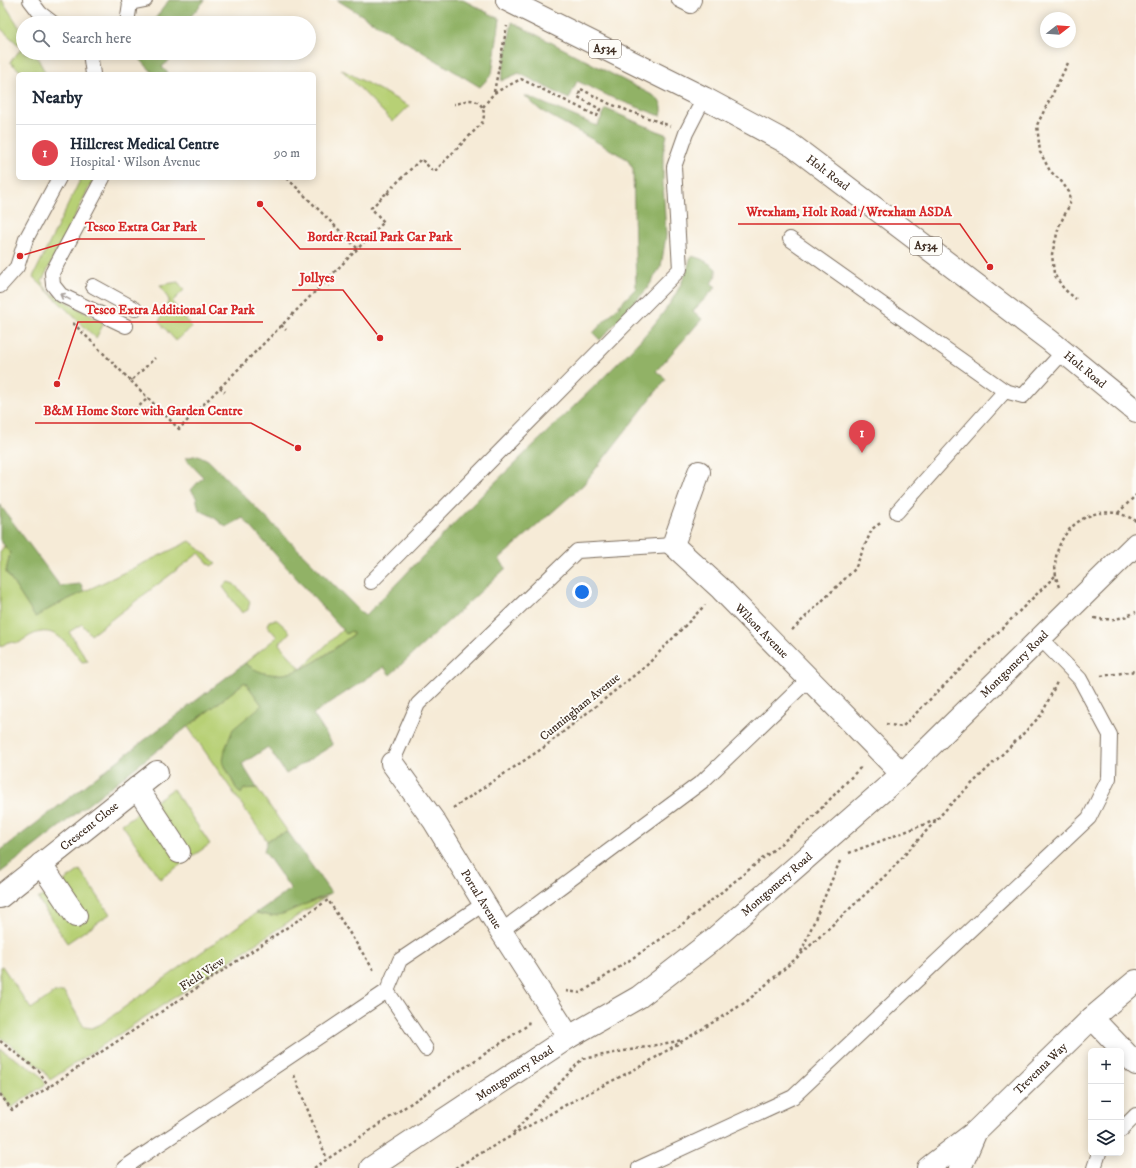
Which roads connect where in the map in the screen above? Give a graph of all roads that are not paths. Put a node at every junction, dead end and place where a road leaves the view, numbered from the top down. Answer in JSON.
{"nodes":[{"id":1,"x":30,"y":0,"type":"edge"},
{"id":2,"x":145,"y":0,"type":"edge"},
{"id":3,"x":679,"y":0,"type":"edge"},
{"id":4,"x":694,"y":0,"type":"edge"},
{"id":5,"x":131,"y":1,"type":"edge"},
{"id":6,"x":509,"y":1,"type":"edge"},
{"id":7,"x":44,"y":16,"type":"edge"},
{"id":8,"x":128,"y":16,"type":"edge"},
{"id":9,"x":92,"y":60,"type":"edge"},
{"id":10,"x":93,"y":72,"type":"edge"},
{"id":11,"x":704,"y":98,"type":"junction"},
{"id":12,"x":58,"y":180,"type":"edge"},
{"id":13,"x":102,"y":180,"type":"edge"},
{"id":14,"x":790,"y":239,"type":"dead end"},
{"id":15,"x":0,"y":286,"type":"edge"},
{"id":16,"x":93,"y":286,"type":"dead end"},
{"id":17,"x":136,"y":309,"type":"dead end"},
{"id":18,"x":126,"y":326,"type":"dead end"},
{"id":19,"x":1064,"y":351,"type":"junction"},
{"id":20,"x":1005,"y":391,"type":"junction"},
{"id":21,"x":1136,"y":411,"type":"edge"},
{"id":22,"x":699,"y":472,"type":"dead end"},
{"id":23,"x":897,"y":512,"type":"road end"},
{"id":24,"x":1136,"y":544,"type":"edge"},
{"id":25,"x":672,"y":545,"type":"junction"},
{"id":26,"x":371,"y":582,"type":"dead end"},
{"id":27,"x":1041,"y":639,"type":"junction"},
{"id":28,"x":809,"y":679,"type":"junction"},
{"id":29,"x":392,"y":763,"type":"joint"},
{"id":30,"x":157,"y":772,"type":"dead end"},
{"id":31,"x":902,"y":774,"type":"junction"},
{"id":32,"x":137,"y":788,"type":"junction"},
{"id":33,"x":179,"y":852,"type":"dead end"},
{"id":34,"x":41,"y":864,"type":"junction"},
{"id":35,"x":0,"y":897,"type":"edge"},
{"id":36,"x":485,"y":903,"type":"junction"},
{"id":37,"x":76,"y":916,"type":"dead end"},
{"id":38,"x":501,"y":931,"type":"junction"},
{"id":39,"x":1136,"y":981,"type":"edge"},
{"id":40,"x":387,"y":991,"type":"junction"},
{"id":41,"x":1092,"y":1018,"type":"junction"},
{"id":42,"x":569,"y":1037,"type":"junction"},
{"id":43,"x":426,"y":1049,"type":"dead end"},
{"id":44,"x":1136,"y":1064,"type":"edge"},
{"id":45,"x":1136,"y":1115,"type":"edge"},
{"id":46,"x":1124,"y":1127,"type":"edge"},
{"id":47,"x":976,"y":1131,"type":"junction"},
{"id":48,"x":1098,"y":1156,"type":"edge"},
{"id":49,"x":124,"y":1168,"type":"edge"},
{"id":50,"x":371,"y":1168,"type":"edge"},
{"id":51,"x":639,"y":1168,"type":"edge"},
{"id":52,"x":928,"y":1168,"type":"edge"},
{"id":53,"x":960,"y":1168,"type":"edge"},
{"id":54,"x":1094,"y":1168,"type":"edge"}],
"edges":[{"from":1,"to":7,"type":"lane"},
{"from":2,"to":5,"type":"lane"},
{"from":3,"to":4,"type":"lane"},
{"from":5,"to":8,"type":"lane"},
{"from":6,"to":11,"type":"street","name":"Holt Road","number":"A534"},
{"from":9,"to":10,"type":"lane"},
{"from":11,"to":19,"type":"street","name":"Holt Road","number":"A534"},
{"from":11,"to":26,"type":"lane"},
{"from":12,"to":15,"type":"lane"},
{"from":18,"to":13,"type":"lane","one_way":true},
{"from":14,"to":20,"type":"lane"},
{"from":16,"to":17,"type":"lane"},
{"from":19,"to":20,"type":"lane"},
{"from":19,"to":21,"type":"street","name":"Holt Road","number":"A534"},
{"from":20,"to":23,"type":"lane"},
{"from":22,"to":25,"type":"street"},
{"from":24,"to":27,"type":"street","name":"Montgomery Road"},
{"from":25,"to":28,"type":"street","name":"Wilson Avenue"},
{"from":25,"to":29,"type":"lane"},
{"from":27,"to":31,"type":"street","name":"Montgomery Road"},
{"from":27,"to":51,"type":"lane"},
{"from":28,"to":31,"type":"street","name":"Wilson Avenue"},
{"from":28,"to":38,"type":"lane"},
{"from":29,"to":36,"type":"street","name":"Portal Avenue"},
{"from":30,"to":32,"type":"street","name":"Crescent Close"},
{"from":31,"to":42,"type":"street","name":"Montgomery Road"},
{"from":32,"to":33,"type":"street"},
{"from":32,"to":34,"type":"street","name":"Crescent Close"},
{"from":34,"to":35,"type":"street","name":"Crescent Close"},
{"from":34,"to":37,"type":"street"},
{"from":36,"to":38,"type":"street","name":"Portal Avenue"},
{"from":36,"to":40,"type":"lane"},
{"from":38,"to":42,"type":"street","name":"Portal Avenue"},
{"from":39,"to":41,"type":"street","name":"Trevenna Way"},
{"from":40,"to":43,"type":"lane"},
{"from":40,"to":49,"type":"lane"},
{"from":41,"to":44,"type":"street"},
{"from":41,"to":47,"type":"street","name":"Trevenna Way"},
{"from":42,"to":50,"type":"street","name":"Montgomery Road"},
{"from":45,"to":46,"type":"lane"},
{"from":47,"to":52,"type":"street"},
{"from":47,"to":53,"type":"street","name":"Trevenna Way"},
{"from":48,"to":54,"type":"lane"}]}
